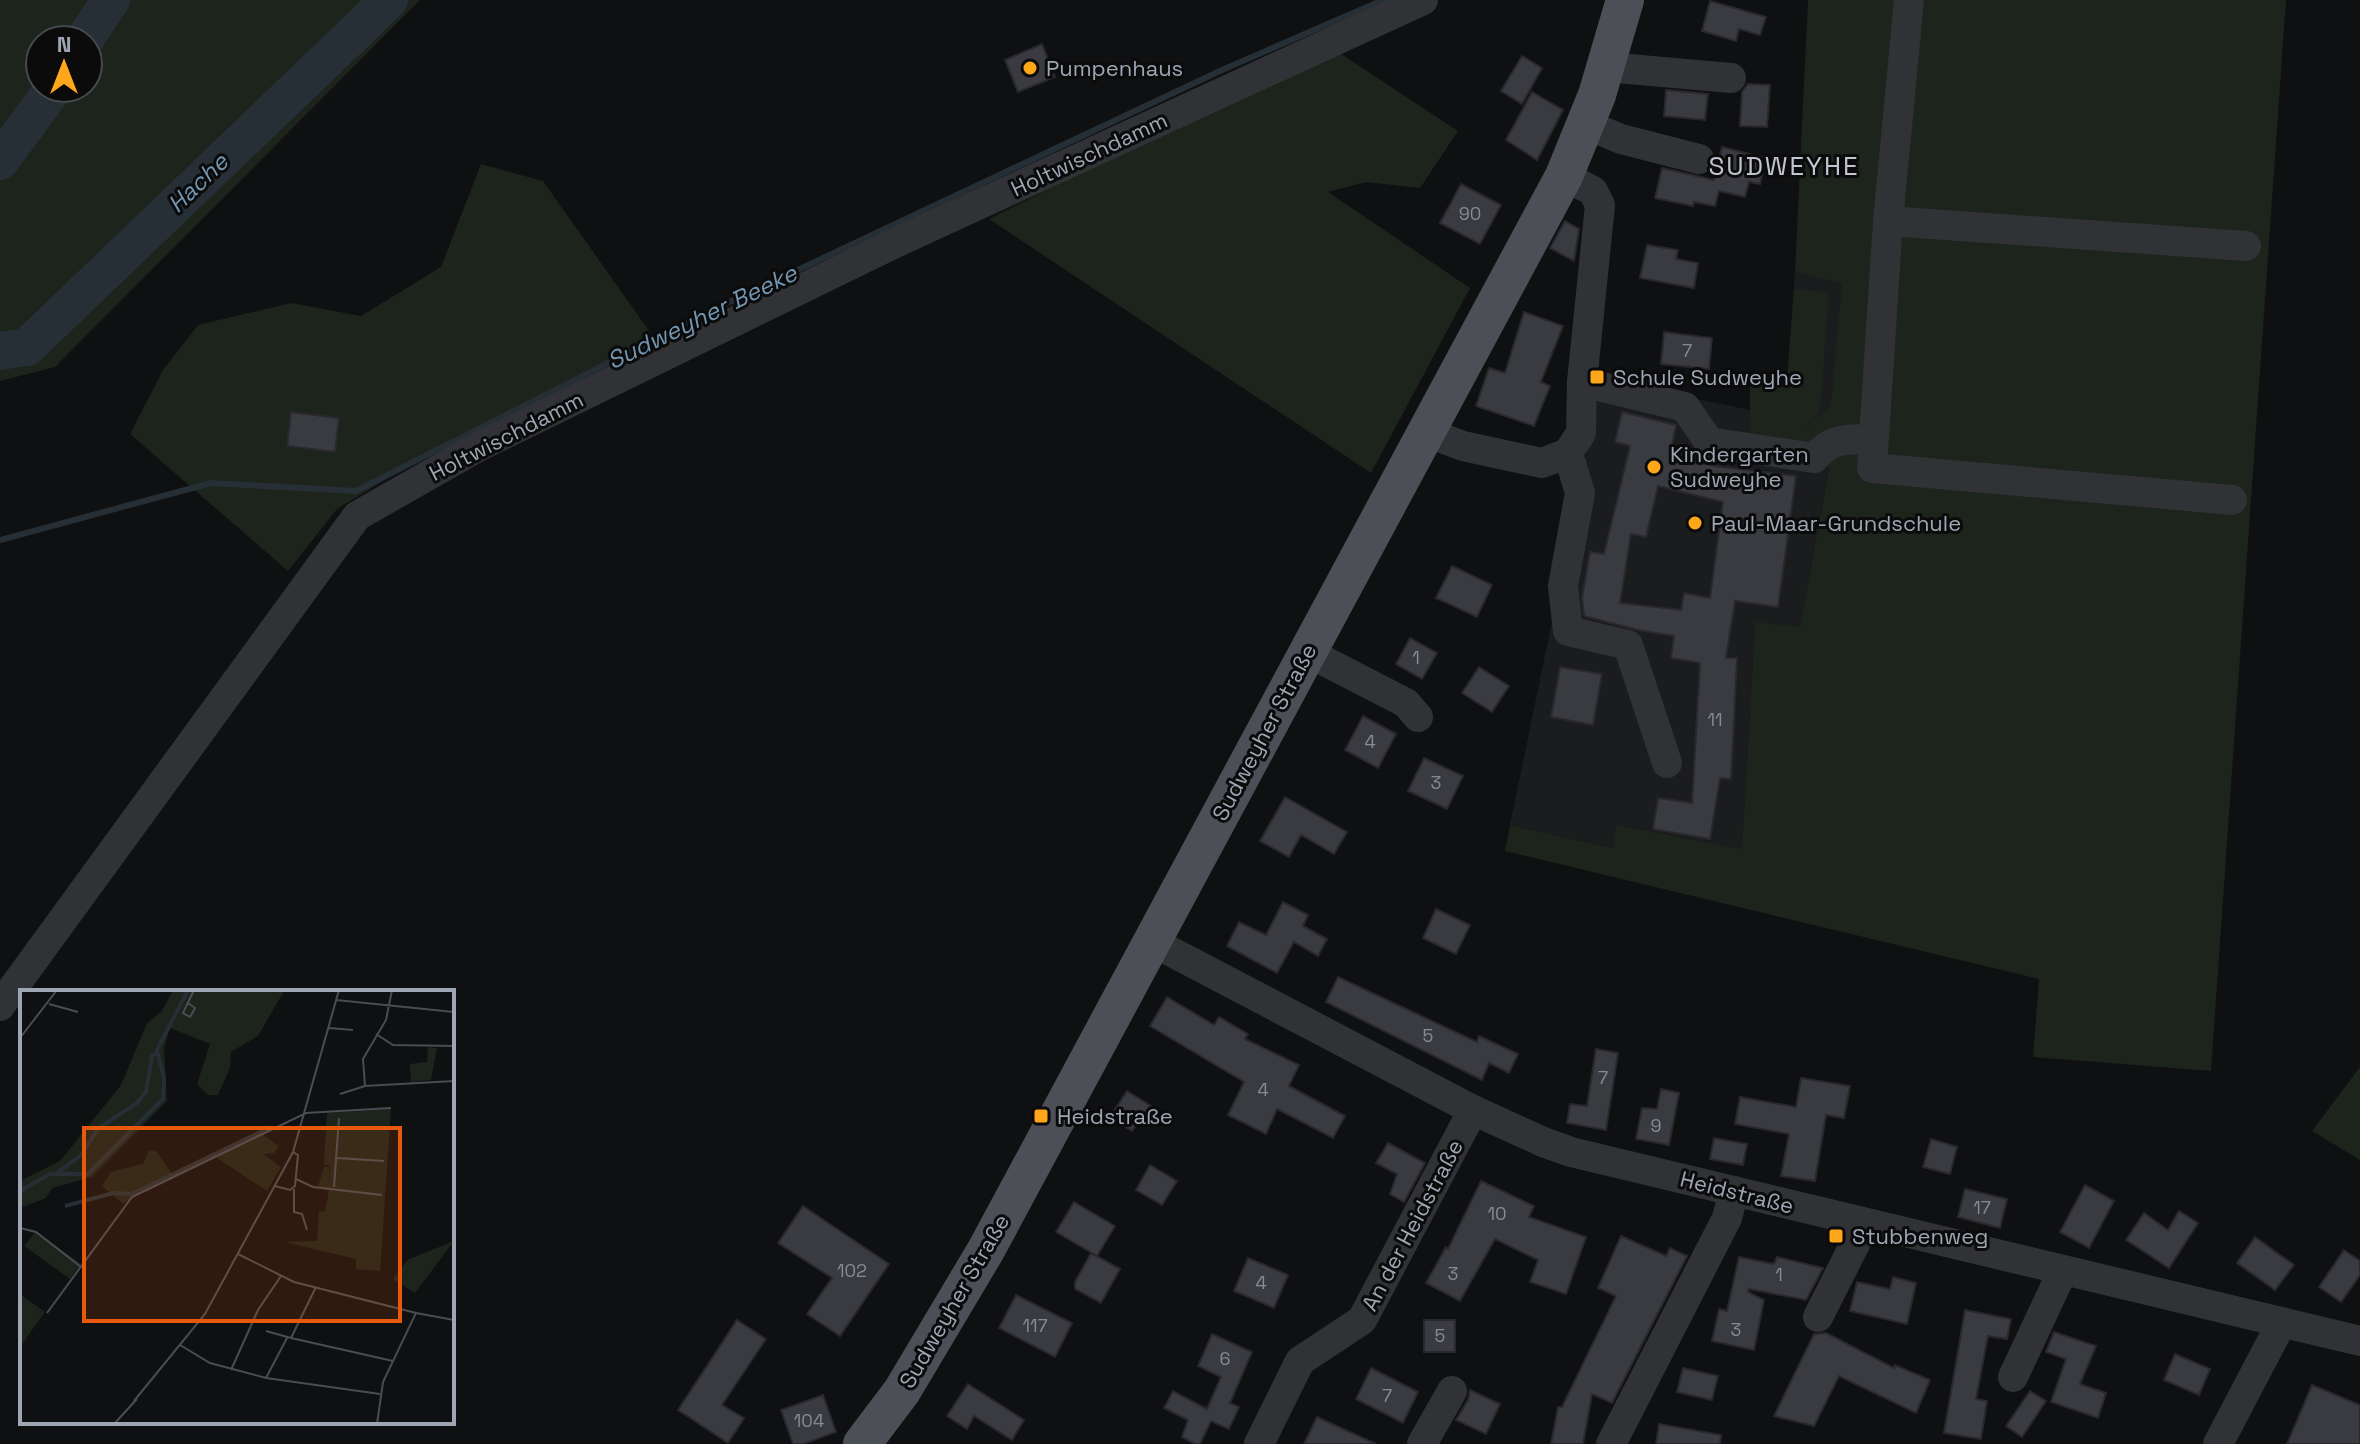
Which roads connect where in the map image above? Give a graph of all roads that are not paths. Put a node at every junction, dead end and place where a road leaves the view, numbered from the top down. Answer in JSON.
{"nodes":[{"id":1,"x":1423,"y":0,"type":"edge"},
{"id":2,"x":1625,"y":0,"type":"edge"},
{"id":3,"x":1909,"y":0,"type":"edge"},
{"id":4,"x":1606,"y":67,"type":"junction"},
{"id":5,"x":1731,"y":78,"type":"dead end"},
{"id":6,"x":1585,"y":124,"type":"junction"},
{"id":7,"x":1699,"y":159,"type":"dead end"},
{"id":8,"x":1564,"y":176,"type":"junction"},
{"id":9,"x":1888,"y":221,"type":"junction"},
{"id":10,"x":2246,"y":246,"type":"dead end"},
{"id":11,"x":1582,"y":382,"type":"junction"},
{"id":12,"x":1426,"y":432,"type":"junction"},
{"id":13,"x":1872,"y":439,"type":"junction"},
{"id":14,"x":1568,"y":453,"type":"junction"},
{"id":15,"x":2232,"y":500,"type":"dead end"},
{"id":16,"x":1307,"y":652,"type":"junction"},
{"id":17,"x":1418,"y":717,"type":"dead end"},
{"id":18,"x":1667,"y":763,"type":"dead end"},
{"id":19,"x":1151,"y":941,"type":"junction"},
{"id":20,"x":0,"y":1006,"type":"edge"},
{"id":21,"x":1473,"y":1110,"type":"junction"},
{"id":22,"x":1734,"y":1191,"type":"junction"},
{"id":23,"x":1865,"y":1224,"type":"junction"},
{"id":24,"x":2061,"y":1270,"type":"junction"},
{"id":25,"x":1818,"y":1317,"type":"dead end"},
{"id":26,"x":2282,"y":1322,"type":"junction"},
{"id":27,"x":2360,"y":1341,"type":"edge"},
{"id":28,"x":2013,"y":1377,"type":"dead end"},
{"id":29,"x":1452,"y":1391,"type":"dead end"},
{"id":30,"x":862,"y":1444,"type":"edge"},
{"id":31,"x":1259,"y":1444,"type":"edge"},
{"id":32,"x":1422,"y":1444,"type":"edge"},
{"id":33,"x":1611,"y":1444,"type":"edge"},
{"id":34,"x":2218,"y":1444,"type":"edge"}],
"edges":[{"from":1,"to":20,"type":"street","name":"Holtwischdamm"},
{"from":2,"to":4,"type":"main road","name":"Sudweyher Straße"},
{"from":3,"to":9,"type":"street"},
{"from":4,"to":5,"type":"street"},
{"from":4,"to":6,"type":"main road","name":"Sudweyher Straße"},
{"from":6,"to":7,"type":"street"},
{"from":6,"to":8,"type":"main road","name":"Sudweyher Straße"},
{"from":8,"to":11,"type":"street"},
{"from":8,"to":12,"type":"main road","name":"Sudweyher Straße"},
{"from":9,"to":10,"type":"street"},
{"from":9,"to":13,"type":"street"},
{"from":11,"to":13,"type":"street"},
{"from":11,"to":14,"type":"street"},
{"from":12,"to":14,"type":"street"},
{"from":12,"to":16,"type":"main road","name":"Sudweyher Straße"},
{"from":13,"to":15,"type":"street"},
{"from":14,"to":18,"type":"street"},
{"from":16,"to":17,"type":"street"},
{"from":16,"to":19,"type":"main road","name":"Sudweyher Straße"},
{"from":19,"to":21,"type":"street","name":"Heidstraße"},
{"from":19,"to":30,"type":"main road","name":"Sudweyher Straße"},
{"from":21,"to":22,"type":"street","name":"Heidstraße"},
{"from":21,"to":31,"type":"street","name":"An der Heidstraße"},
{"from":22,"to":23,"type":"street","name":"Heidstraße"},
{"from":22,"to":33,"type":"street"},
{"from":23,"to":24,"type":"street","name":"Heidstraße"},
{"from":23,"to":25,"type":"street"},
{"from":24,"to":26,"type":"street","name":"Heidstraße"},
{"from":24,"to":28,"type":"street"},
{"from":26,"to":27,"type":"street","name":"Heidstraße"},
{"from":26,"to":34,"type":"street"},
{"from":29,"to":32,"type":"street"}]}
